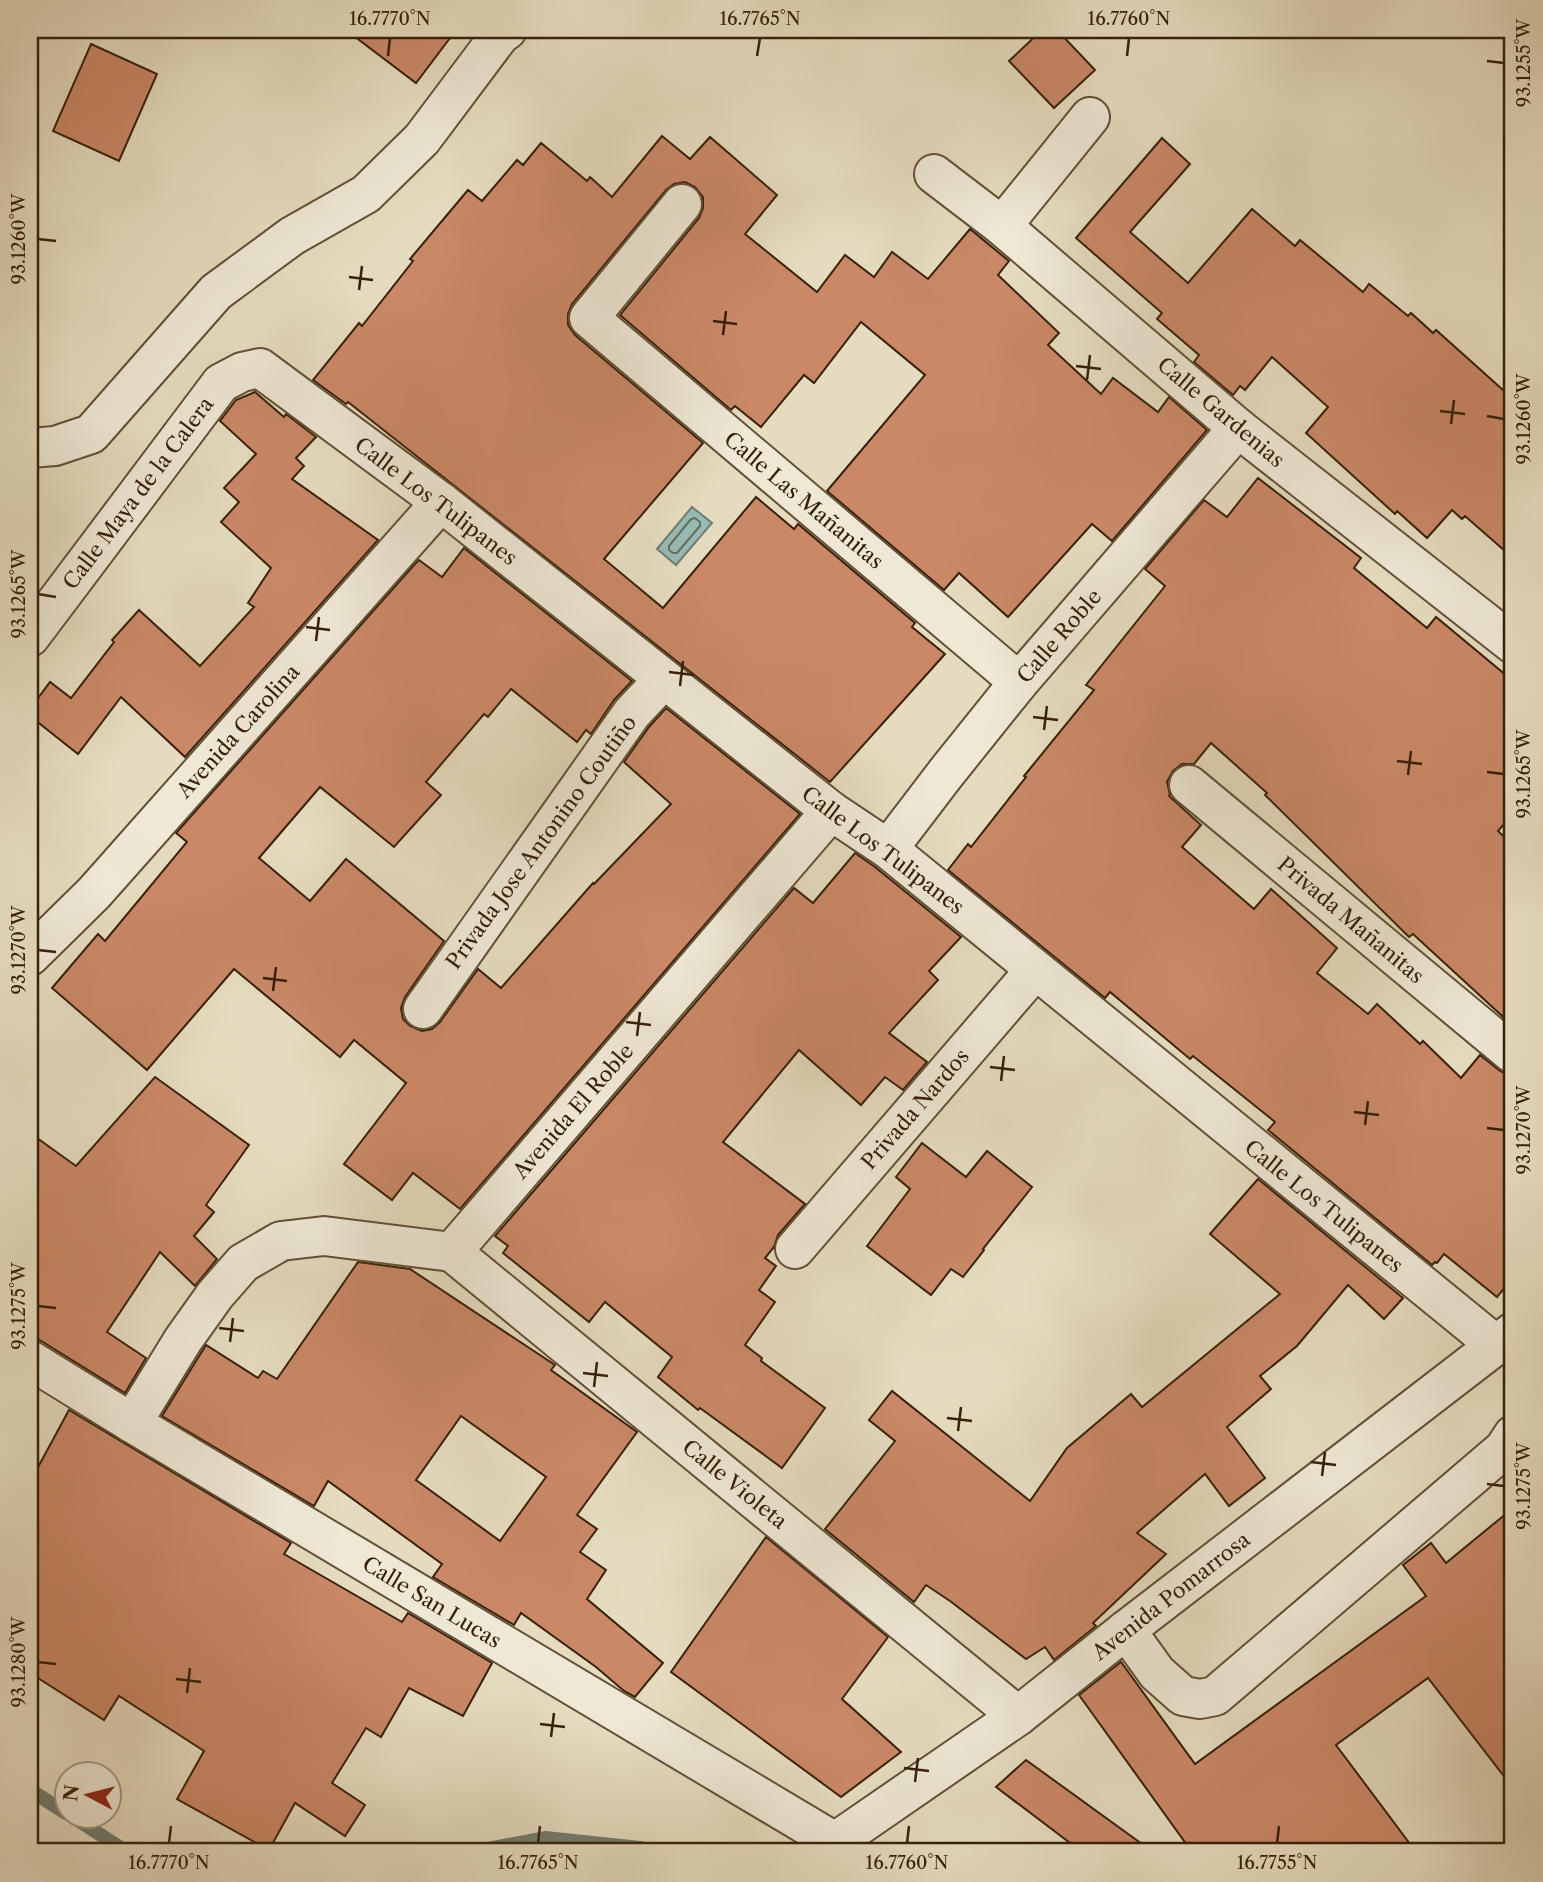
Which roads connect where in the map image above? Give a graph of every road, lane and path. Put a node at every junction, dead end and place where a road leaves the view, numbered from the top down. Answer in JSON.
{"nodes":[{"id":1,"x":507,"y":30,"type":"edge"},
{"id":2,"x":1090,"y":117,"type":"dead end"},
{"id":3,"x":934,"y":174,"type":"dead end"},
{"id":4,"x":682,"y":204,"type":"dead end"},
{"id":5,"x":1002,"y":226,"type":"junction"},
{"id":6,"x":260,"y":368,"type":"joint"},
{"id":7,"x":1238,"y":428,"type":"junction"},
{"id":8,"x":30,"y":448,"type":"edge"},
{"id":9,"x":441,"y":502,"type":"junction"},
{"id":10,"x":30,"y":636,"type":"edge"},
{"id":11,"x":1513,"y":644,"type":"edge"},
{"id":12,"x":664,"y":679,"type":"junction"},
{"id":13,"x":1019,"y":682,"type":"junction"},
{"id":14,"x":1189,"y":785,"type":"dead end"},
{"id":15,"x":831,"y":811,"type":"junction"},
{"id":16,"x":888,"y":849,"type":"junction"},
{"id":17,"x":30,"y":956,"type":"edge"},
{"id":18,"x":1035,"y":970,"type":"junction"},
{"id":19,"x":422,"y":1009,"type":"dead end"},
{"id":20,"x":1513,"y":1054,"type":"edge"},
{"id":21,"x":795,"y":1249,"type":"dead end"},
{"id":22,"x":452,"y":1252,"type":"junction"},
{"id":23,"x":1505,"y":1338,"type":"edge"},
{"id":24,"x":30,"y":1360,"type":"edge"},
{"id":25,"x":132,"y":1423,"type":"junction"},
{"id":26,"x":1513,"y":1434,"type":"edge"},
{"id":27,"x":1126,"y":1630,"type":"junction"},
{"id":28,"x":1018,"y":1716,"type":"junction"},
{"id":29,"x":829,"y":1847,"type":"edge"}],
"edges":[{"from":1,"to":8,"type":"street"},
{"from":2,"to":5,"type":"street"},
{"from":3,"to":5,"type":"street","name":"Calle Gardenias"},
{"from":4,"to":13,"type":"street","name":"Calle Las Mañanitas"},
{"from":5,"to":7,"type":"street","name":"Calle Gardenias"},
{"from":6,"to":9,"type":"street","name":"Calle Los Tulipanes"},
{"from":6,"to":10,"type":"street","name":"Calle Maya de la Calera"},
{"from":7,"to":11,"type":"street","name":"Calle Gardenias"},
{"from":7,"to":13,"type":"street","name":"Calle Roble"},
{"from":9,"to":12,"type":"street","name":"Calle Los Tulipanes"},
{"from":9,"to":17,"type":"street","name":"Avenida Carolina"},
{"from":12,"to":15,"type":"street","name":"Calle Los Tulipanes"},
{"from":12,"to":19,"type":"street","name":"Privada Jose Antonino Coutiño"},
{"from":13,"to":16,"type":"street","name":"Calle Roble"},
{"from":14,"to":20,"type":"street","name":"Privada Mañanitas"},
{"from":15,"to":16,"type":"street","name":"Calle Los Tulipanes"},
{"from":15,"to":22,"type":"street","name":"Avenida El Roble"},
{"from":16,"to":18,"type":"street","name":"Calle Los Tulipanes"},
{"from":18,"to":21,"type":"street","name":"Privada Nardos"},
{"from":18,"to":23,"type":"street","name":"Calle Los Tulipanes"},
{"from":22,"to":25,"type":"street"},
{"from":22,"to":28,"type":"street","name":"Calle Violeta"},
{"from":23,"to":27,"type":"street","name":"Avenida Pomarrosa"},
{"from":24,"to":25,"type":"street","name":"Calle San Lucas"},
{"from":25,"to":29,"type":"street","name":"Calle San Lucas"},
{"from":26,"to":27,"type":"street"},
{"from":27,"to":28,"type":"street","name":"Avenida Pomarrosa"},
{"from":28,"to":29,"type":"street","name":"Avenida Pomarrosa"}]}
